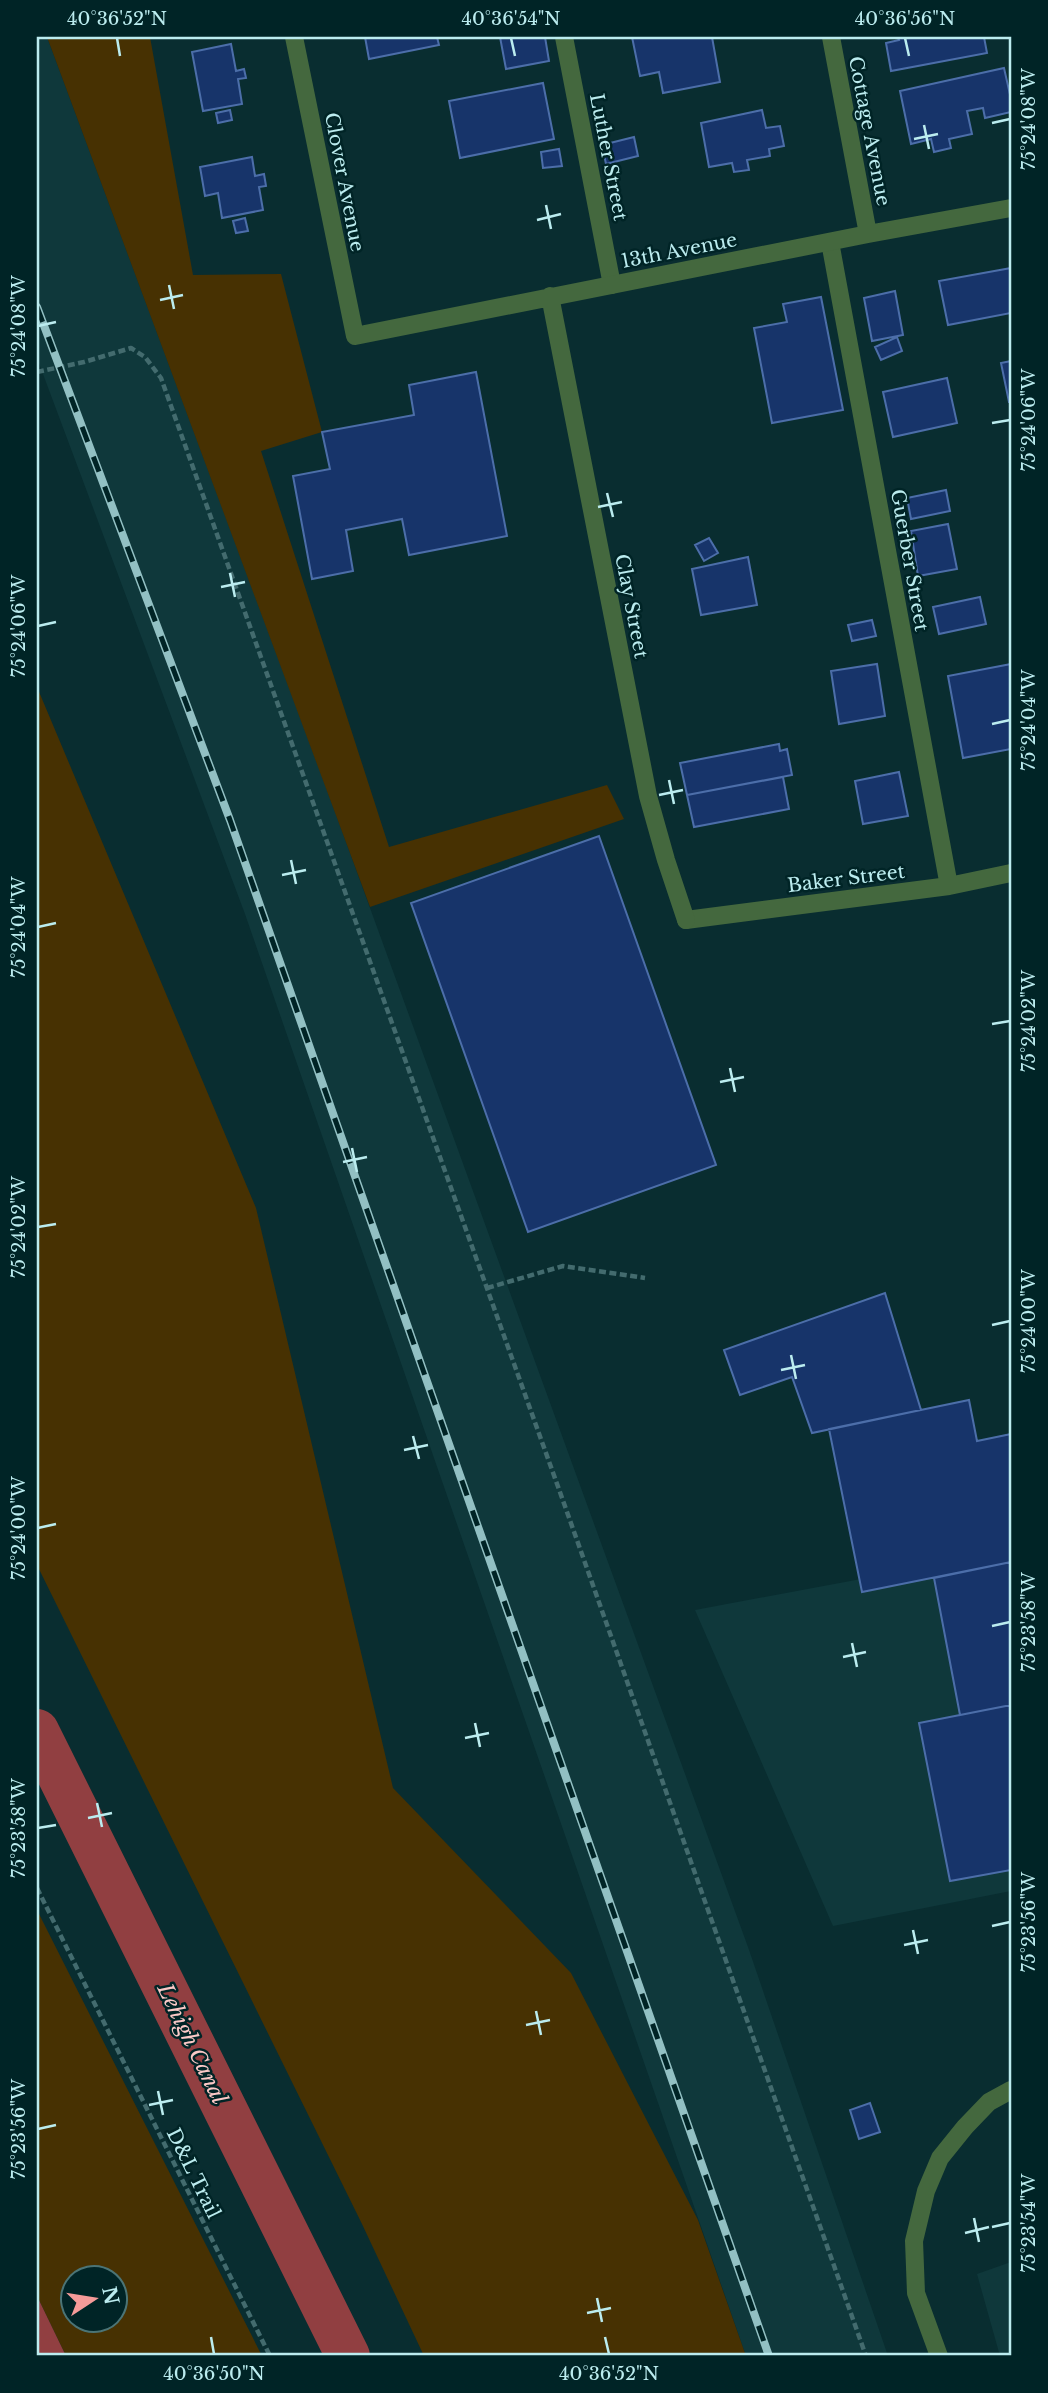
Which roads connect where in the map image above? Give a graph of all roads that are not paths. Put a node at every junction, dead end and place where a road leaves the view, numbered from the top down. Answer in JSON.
{"nodes":[{"id":1,"x":294,"y":37,"type":"edge"},
{"id":2,"x":564,"y":37,"type":"edge"},
{"id":3,"x":831,"y":37,"type":"edge"},
{"id":4,"x":1011,"y":208,"type":"edge"},
{"id":5,"x":868,"y":234,"type":"junction"},
{"id":6,"x":830,"y":242,"type":"junction"},
{"id":7,"x":612,"y":285,"type":"junction"},
{"id":8,"x":550,"y":296,"type":"junction"},
{"id":9,"x":355,"y":336,"type":"joint"},
{"id":10,"x":1011,"y":873,"type":"edge"},
{"id":11,"x":949,"y":886,"type":"junction"},
{"id":12,"x":686,"y":920,"type":"joint"},
{"id":13,"x":1011,"y":2090,"type":"edge"},
{"id":14,"x":939,"y":2356,"type":"edge"}],
"edges":[{"from":1,"to":9,"type":"street","name":"Clover Avenue"},
{"from":2,"to":7,"type":"street","name":"Luther Street"},
{"from":3,"to":5,"type":"street","name":"Cottage Avenue"},
{"from":4,"to":5,"type":"street","name":"13th Avenue"},
{"from":5,"to":6,"type":"street","name":"13th Avenue"},
{"from":6,"to":7,"type":"street","name":"13th Avenue"},
{"from":6,"to":11,"type":"street","name":"Guerber Street"},
{"from":7,"to":8,"type":"street","name":"13th Avenue"},
{"from":8,"to":9,"type":"street","name":"13th Avenue"},
{"from":8,"to":12,"type":"street","name":"Clay Street"},
{"from":10,"to":11,"type":"street","name":"Baker Street"},
{"from":11,"to":12,"type":"street","name":"Baker Street"},
{"from":13,"to":14,"type":"street"}]}
